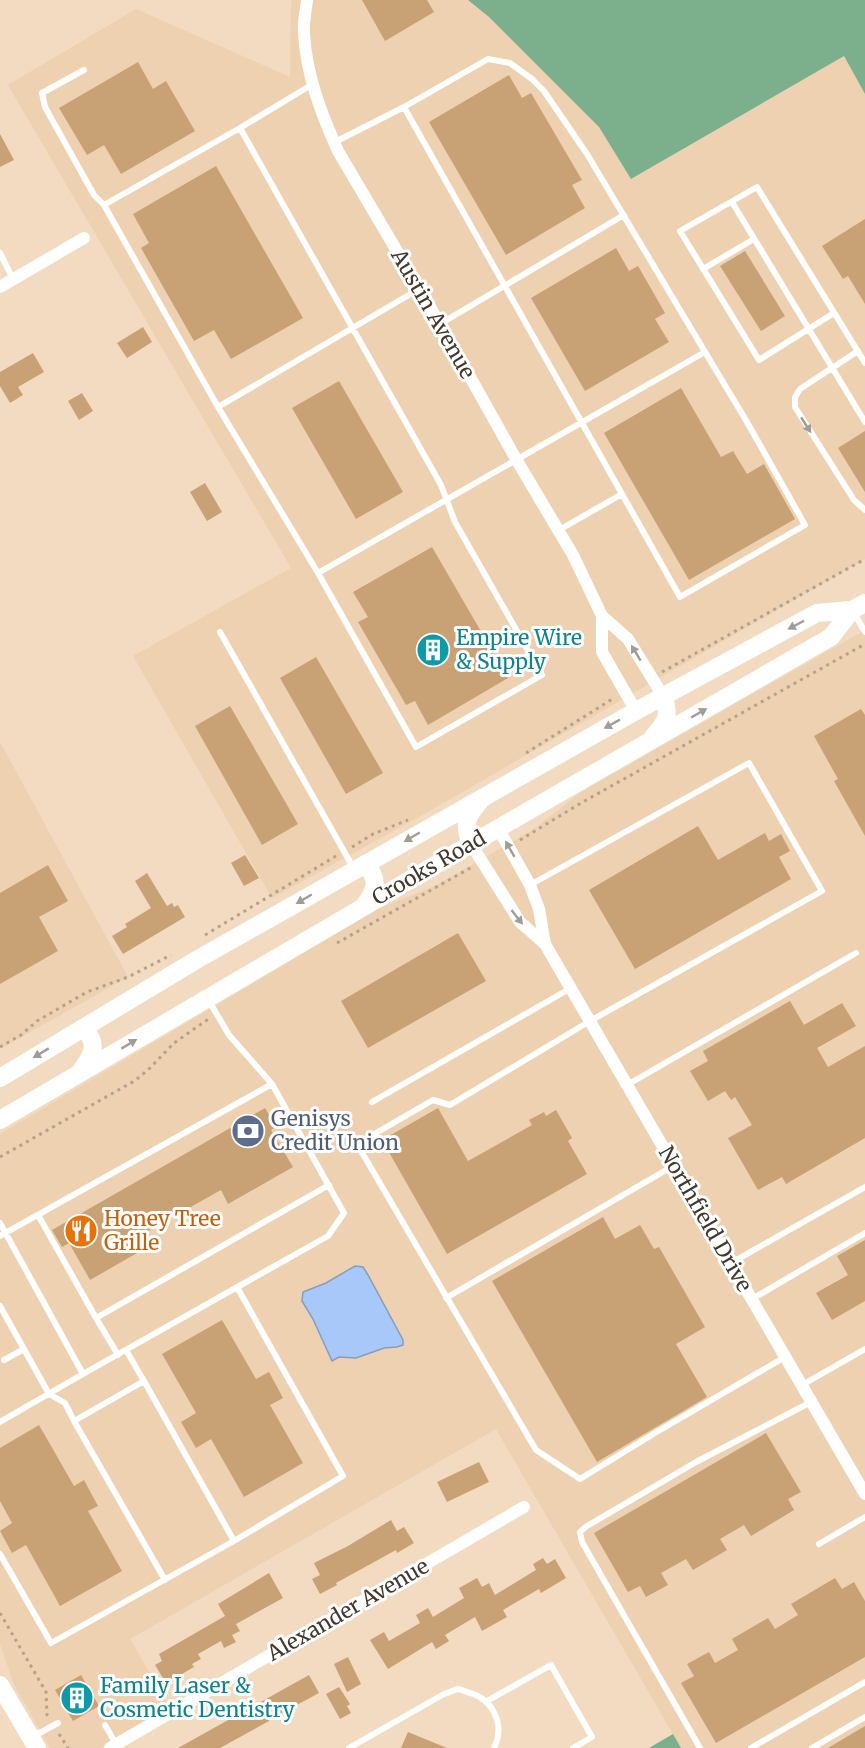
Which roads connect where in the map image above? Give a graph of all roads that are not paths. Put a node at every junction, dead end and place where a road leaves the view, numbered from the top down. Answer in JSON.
{"nodes":[{"id":1,"x":306,"y":0,"type":"edge"},
{"id":2,"x":84,"y":70,"type":"dead end"},
{"id":3,"x":313,"y":84,"type":"junction"},
{"id":4,"x":404,"y":107,"type":"junction"},
{"id":5,"x":240,"y":128,"type":"junction"},
{"id":6,"x":335,"y":142,"type":"junction"},
{"id":7,"x":732,"y":202,"type":"junction"},
{"id":8,"x":104,"y":205,"type":"junction"},
{"id":9,"x":624,"y":215,"type":"junction"},
{"id":10,"x":84,"y":238,"type":"dead end"},
{"id":11,"x":754,"y":239,"type":"junction"},
{"id":12,"x":0,"y":254,"type":"edge"},
{"id":13,"x":703,"y":269,"type":"junction"},
{"id":14,"x":13,"y":279,"type":"junction"},
{"id":15,"x":504,"y":285,"type":"junction"},
{"id":16,"x":0,"y":287,"type":"edge"},
{"id":17,"x":419,"y":289,"type":"junction"},
{"id":18,"x":834,"y":313,"type":"junction"},
{"id":19,"x":440,"y":324,"type":"junction"},
{"id":20,"x":354,"y":328,"type":"junction"},
{"id":21,"x":809,"y":330,"type":"junction"},
{"id":22,"x":858,"y":351,"type":"junction"},
{"id":23,"x":705,"y":352,"type":"junction"},
{"id":24,"x":865,"y":363,"type":"edge"},
{"id":25,"x":832,"y":368,"type":"junction"},
{"id":26,"x":218,"y":407,"type":"junction"},
{"id":27,"x":581,"y":422,"type":"junction"},
{"id":28,"x":865,"y":422,"type":"edge"},
{"id":29,"x":516,"y":459,"type":"junction"},
{"id":30,"x":622,"y":494,"type":"junction"},
{"id":31,"x":448,"y":500,"type":"junction"},
{"id":32,"x":865,"y":510,"type":"edge"},
{"id":33,"x":559,"y":530,"type":"junction"},
{"id":34,"x":318,"y":573,"type":"junction"},
{"id":35,"x":858,"y":606,"type":"edge"},
{"id":36,"x":602,"y":616,"type":"junction"},
{"id":37,"x":220,"y":632,"type":"dead end"},
{"id":38,"x":865,"y":632,"type":"edge"},
{"id":39,"x":663,"y":696,"type":"junction"},
{"id":40,"x":636,"y":711,"type":"junction"},
{"id":41,"x":648,"y":742,"type":"junction"},
{"id":42,"x":483,"y":797,"type":"junction"},
{"id":43,"x":498,"y":828,"type":"junction"},
{"id":44,"x":471,"y":844,"type":"junction"},
{"id":45,"x":359,"y":867,"type":"junction"},
{"id":46,"x":530,"y":885,"type":"junction"},
{"id":47,"x":363,"y":907,"type":"junction"},
{"id":48,"x":545,"y":944,"type":"junction"},
{"id":49,"x":856,"y":953,"type":"dead end"},
{"id":50,"x":571,"y":988,"type":"junction"},
{"id":51,"x":212,"y":1005,"type":"junction"},
{"id":52,"x":590,"y":1021,"type":"junction"},
{"id":53,"x":83,"y":1028,"type":"junction"},
{"id":54,"x":79,"y":1074,"type":"junction"},
{"id":55,"x":0,"y":1078,"type":"edge"},
{"id":56,"x":272,"y":1084,"type":"junction"},
{"id":57,"x":627,"y":1085,"type":"junction"},
{"id":58,"x":372,"y":1102,"type":"dead end"},
{"id":59,"x":0,"y":1120,"type":"edge"},
{"id":60,"x":674,"y":1166,"type":"junction"},
{"id":61,"x":329,"y":1185,"type":"junction"},
{"id":62,"x":865,"y":1186,"type":"edge"},
{"id":63,"x":38,"y":1215,"type":"junction"},
{"id":64,"x":0,"y":1223,"type":"edge"},
{"id":65,"x":865,"y":1233,"type":"edge"},
{"id":66,"x":3,"y":1235,"type":"edge"},
{"id":67,"x":731,"y":1263,"type":"junction"},
{"id":68,"x":237,"y":1287,"type":"junction"},
{"id":69,"x":446,"y":1298,"type":"junction"},
{"id":70,"x":752,"y":1299,"type":"junction"},
{"id":71,"x":0,"y":1306,"type":"edge"},
{"id":72,"x":96,"y":1318,"type":"junction"},
{"id":73,"x":24,"y":1349,"type":"junction"},
{"id":74,"x":865,"y":1349,"type":"edge"},
{"id":75,"x":126,"y":1350,"type":"junction"},
{"id":76,"x":118,"y":1354,"type":"junction"},
{"id":77,"x":785,"y":1357,"type":"junction"},
{"id":78,"x":4,"y":1360,"type":"dead end"},
{"id":79,"x":83,"y":1374,"type":"junction"},
{"id":80,"x":144,"y":1381,"type":"junction"},
{"id":81,"x":802,"y":1385,"type":"junction"},
{"id":82,"x":49,"y":1394,"type":"junction"},
{"id":83,"x":811,"y":1401,"type":"junction"},
{"id":84,"x":74,"y":1421,"type":"junction"},
{"id":85,"x":0,"y":1422,"type":"edge"},
{"id":86,"x":865,"y":1494,"type":"edge"},
{"id":87,"x":524,"y":1507,"type":"dead end"},
{"id":88,"x":865,"y":1517,"type":"edge"},
{"id":89,"x":234,"y":1541,"type":"junction"},
{"id":90,"x":819,"y":1544,"type":"dead end"},
{"id":91,"x":0,"y":1554,"type":"edge"},
{"id":92,"x":165,"y":1580,"type":"junction"},
{"id":93,"x":865,"y":1682,"type":"edge"},
{"id":94,"x":0,"y":1685,"type":"edge"},
{"id":95,"x":487,"y":1701,"type":"junction"},
{"id":96,"x":865,"y":1717,"type":"edge"},
{"id":97,"x":56,"y":1724,"type":"road end"},
{"id":98,"x":105,"y":1725,"type":"dead end"},
{"id":99,"x":34,"y":1743,"type":"edge"},
{"id":100,"x":113,"y":1746,"type":"edge"},
{"id":101,"x":349,"y":1748,"type":"edge"},
{"id":102,"x":494,"y":1748,"type":"edge"},
{"id":103,"x":573,"y":1748,"type":"edge"},
{"id":104,"x":700,"y":1748,"type":"edge"},
{"id":105,"x":751,"y":1748,"type":"edge"},
{"id":106,"x":812,"y":1748,"type":"edge"}],
"edges":[{"from":1,"to":3,"type":"street","name":"Austin Avenue"},
{"from":2,"to":8,"type":"lane"},
{"from":3,"to":5,"type":"lane"},
{"from":3,"to":6,"type":"street","name":"Austin Avenue"},
{"from":4,"to":6,"type":"lane"},
{"from":4,"to":9,"type":"lane"},
{"from":4,"to":15,"type":"lane"},
{"from":5,"to":8,"type":"lane"},
{"from":5,"to":20,"type":"lane"},
{"from":6,"to":17,"type":"street","name":"Austin Avenue"},
{"from":7,"to":11,"type":"lane"},
{"from":7,"to":13,"type":"lane"},
{"from":7,"to":18,"type":"lane"},
{"from":8,"to":26,"type":"lane"},
{"from":9,"to":15,"type":"lane"},
{"from":9,"to":23,"type":"lane"},
{"from":10,"to":14,"type":"street"},
{"from":11,"to":13,"type":"lane"},
{"from":11,"to":21,"type":"lane"},
{"from":12,"to":14,"type":"lane"},
{"from":13,"to":21,"type":"lane"},
{"from":14,"to":16,"type":"street"},
{"from":15,"to":19,"type":"lane"},
{"from":15,"to":27,"type":"lane"},
{"from":17,"to":19,"type":"street","name":"Austin Avenue"},
{"from":17,"to":20,"type":"lane"},
{"from":18,"to":21,"type":"lane"},
{"from":18,"to":22,"type":"lane"},
{"from":19,"to":29,"type":"street","name":"Austin Avenue"},
{"from":20,"to":26,"type":"lane"},
{"from":20,"to":31,"type":"lane"},
{"from":21,"to":25,"type":"lane"},
{"from":22,"to":24,"type":"lane"},
{"from":22,"to":25,"type":"lane"},
{"from":23,"to":27,"type":"lane"},
{"from":23,"to":30,"type":"lane"},
{"from":25,"to":28,"type":"lane"},
{"from":25,"to":32,"type":"lane","one_way":true},
{"from":26,"to":34,"type":"lane"},
{"from":27,"to":29,"type":"lane"},
{"from":27,"to":30,"type":"lane"},
{"from":29,"to":31,"type":"lane"},
{"from":29,"to":33,"type":"street","name":"Austin Avenue"},
{"from":30,"to":33,"type":"lane"},
{"from":31,"to":34,"type":"lane"},
{"from":31,"to":34,"type":"lane"},
{"from":33,"to":36,"type":"street","name":"Austin Avenue"},
{"from":35,"to":38,"type":"lane"},
{"from":35,"to":39,"type":"main road","name":"Crooks Road","one_way":true},
{"from":41,"to":35,"type":"main road","name":"Crooks Road","one_way":true},
{"from":39,"to":36,"type":"street","name":"Austin Avenue","one_way":true},
{"from":36,"to":40,"type":"street","name":"Austin Avenue"},
{"from":37,"to":45,"type":"lane"},
{"from":39,"to":40,"type":"main road","name":"Crooks Road"},
{"from":39,"to":41,"type":"main road"},
{"from":40,"to":42,"type":"main road","name":"Crooks Road","one_way":true},
{"from":41,"to":43,"type":"main road","name":"Crooks Road"},
{"from":42,"to":44,"type":"main road"},
{"from":42,"to":45,"type":"main road","name":"Crooks Road","one_way":true},
{"from":43,"to":44,"type":"main road","name":"Crooks Road"},
{"from":46,"to":43,"type":"street","name":"Northfield Drive","one_way":true},
{"from":44,"to":47,"type":"main road","name":"Crooks Road"},
{"from":44,"to":48,"type":"street","name":"Northfield Drive","one_way":true},
{"from":45,"to":47,"type":"main road"},
{"from":45,"to":53,"type":"main road","name":"Crooks Road","one_way":true},
{"from":46,"to":48,"type":"street","name":"Northfield Drive"},
{"from":46,"to":52,"type":"lane"},
{"from":47,"to":51,"type":"main road","name":"Crooks Road"},
{"from":48,"to":50,"type":"street","name":"Northfield Drive"},
{"from":49,"to":57,"type":"lane"},
{"from":50,"to":52,"type":"street","name":"Northfield Drive"},
{"from":50,"to":58,"type":"lane"},
{"from":54,"to":51,"type":"main road","name":"Crooks Road","one_way":true},
{"from":51,"to":56,"type":"lane"},
{"from":52,"to":57,"type":"street","name":"Northfield Drive"},
{"from":52,"to":69,"type":"lane"},
{"from":53,"to":54,"type":"main road"},
{"from":53,"to":55,"type":"main road","name":"Crooks Road","one_way":true},
{"from":54,"to":59,"type":"main road","name":"Crooks Road"},
{"from":56,"to":61,"type":"lane"},
{"from":56,"to":63,"type":"lane"},
{"from":57,"to":60,"type":"street","name":"Northfield Drive"},
{"from":60,"to":67,"type":"street","name":"Northfield Drive"},
{"from":60,"to":69,"type":"lane"},
{"from":61,"to":68,"type":"lane"},
{"from":61,"to":72,"type":"lane"},
{"from":62,"to":67,"type":"lane"},
{"from":63,"to":66,"type":"lane"},
{"from":63,"to":72,"type":"lane"},
{"from":64,"to":66,"type":"lane"},
{"from":65,"to":70,"type":"lane"},
{"from":66,"to":79,"type":"lane"},
{"from":67,"to":70,"type":"street","name":"Northfield Drive"},
{"from":68,"to":75,"type":"lane"},
{"from":68,"to":89,"type":"lane"},
{"from":69,"to":77,"type":"lane"},
{"from":70,"to":77,"type":"street","name":"Northfield Drive"},
{"from":71,"to":73,"type":"lane"},
{"from":72,"to":76,"type":"lane"},
{"from":73,"to":78,"type":"lane"},
{"from":73,"to":82,"type":"lane"},
{"from":74,"to":81,"type":"lane"},
{"from":75,"to":76,"type":"lane"},
{"from":75,"to":80,"type":"lane"},
{"from":76,"to":79,"type":"lane"},
{"from":77,"to":81,"type":"street","name":"Northfield Drive"},
{"from":79,"to":82,"type":"lane"},
{"from":80,"to":84,"type":"lane"},
{"from":80,"to":89,"type":"lane"},
{"from":81,"to":83,"type":"street","name":"Northfield Drive"},
{"from":82,"to":84,"type":"lane"},
{"from":82,"to":85,"type":"lane"},
{"from":83,"to":86,"type":"street","name":"Northfield Drive"},
{"from":83,"to":104,"type":"lane"},
{"from":84,"to":92,"type":"lane"},
{"from":87,"to":100,"type":"street","name":"Alexander Avenue"},
{"from":88,"to":90,"type":"lane"},
{"from":89,"to":92,"type":"lane"},
{"from":91,"to":92,"type":"lane"},
{"from":93,"to":105,"type":"lane"},
{"from":94,"to":99,"type":"main road"},
{"from":95,"to":101,"type":"lane"},
{"from":95,"to":102,"type":"lane"},
{"from":95,"to":103,"type":"lane"},
{"from":96,"to":106,"type":"lane"},
{"from":97,"to":99,"type":"lane"},
{"from":98,"to":100,"type":"lane"}]}
